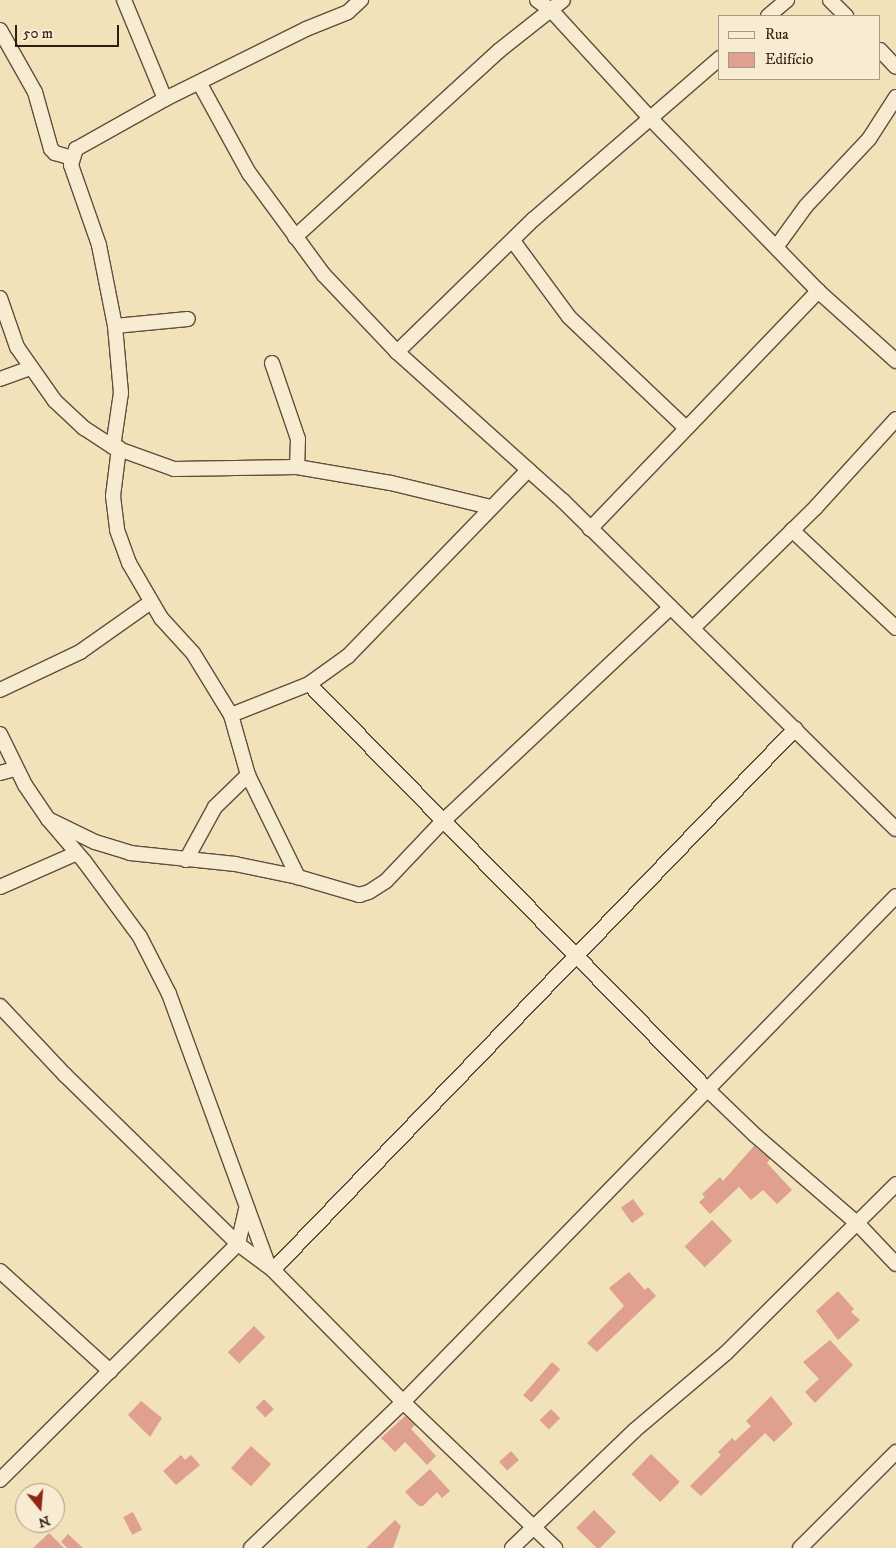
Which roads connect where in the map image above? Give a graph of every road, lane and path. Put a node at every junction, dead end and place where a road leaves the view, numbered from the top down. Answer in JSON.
{"nodes":[{"id":1,"x":124,"y":0,"type":"edge"},
{"id":2,"x":362,"y":0,"type":"edge"},
{"id":3,"x":537,"y":0,"type":"edge"},
{"id":4,"x":563,"y":0,"type":"edge"},
{"id":5,"x":786,"y":0,"type":"edge"},
{"id":6,"x":830,"y":0,"type":"edge"},
{"id":7,"x":551,"y":10,"type":"junction"},
{"id":8,"x":769,"y":15,"type":"edge"},
{"id":9,"x":845,"y":15,"type":"edge"},
{"id":10,"x":0,"y":30,"type":"edge"},
{"id":11,"x":881,"y":51,"type":"edge"},
{"id":12,"x":718,"y":60,"type":"edge"},
{"id":13,"x":896,"y":67,"type":"edge"},
{"id":14,"x":200,"y":84,"type":"junction"},
{"id":15,"x":896,"y":97,"type":"edge"},
{"id":16,"x":165,"y":99,"type":"junction"},
{"id":17,"x":651,"y":119,"type":"junction"},
{"id":18,"x":72,"y":158,"type":"junction"},
{"id":19,"x":295,"y":237,"type":"junction"},
{"id":20,"x":513,"y":241,"type":"junction"},
{"id":21,"x":777,"y":246,"type":"junction"},
{"id":22,"x":818,"y":292,"type":"junction"},
{"id":23,"x":0,"y":298,"type":"edge"},
{"id":24,"x":188,"y":319,"type":"dead end"},
{"id":25,"x":115,"y":326,"type":"junction"},
{"id":26,"x":398,"y":352,"type":"junction"},
{"id":27,"x":896,"y":361,"type":"edge"},
{"id":28,"x":272,"y":363,"type":"dead end"},
{"id":29,"x":31,"y":368,"type":"junction"},
{"id":30,"x":0,"y":379,"type":"edge"},
{"id":31,"x":896,"y":418,"type":"edge"},
{"id":32,"x":686,"y":428,"type":"junction"},
{"id":33,"x":116,"y":447,"type":"junction"},
{"id":34,"x":297,"y":467,"type":"junction"},
{"id":35,"x":528,"y":470,"type":"junction"},
{"id":36,"x":490,"y":508,"type":"junction"},
{"id":37,"x":590,"y":529,"type":"junction"},
{"id":38,"x":792,"y":530,"type":"junction"},
{"id":39,"x":151,"y":602,"type":"junction"},
{"id":40,"x":670,"y":608,"type":"junction"},
{"id":41,"x":693,"y":628,"type":"junction"},
{"id":42,"x":896,"y":628,"type":"edge"},
{"id":43,"x":309,"y":684,"type":"junction"},
{"id":44,"x":0,"y":690,"type":"edge"},
{"id":45,"x":231,"y":715,"type":"junction"},
{"id":46,"x":795,"y":729,"type":"junction"},
{"id":47,"x":0,"y":734,"type":"edge"},
{"id":48,"x":15,"y":769,"type":"junction"},
{"id":49,"x":0,"y":773,"type":"edge"},
{"id":50,"x":248,"y":775,"type":"junction"},
{"id":51,"x":48,"y":819,"type":"junction"},
{"id":52,"x":443,"y":821,"type":"junction"},
{"id":53,"x":896,"y":829,"type":"edge"},
{"id":54,"x":96,"y":842,"type":"junction"},
{"id":55,"x":79,"y":855,"type":"junction"},
{"id":56,"x":186,"y":860,"type":"junction"},
{"id":57,"x":298,"y":877,"type":"junction"},
{"id":58,"x":0,"y":887,"type":"edge"},
{"id":59,"x":896,"y":896,"type":"edge"},
{"id":60,"x":577,"y":957,"type":"junction"},
{"id":61,"x":0,"y":1006,"type":"edge"},
{"id":62,"x":708,"y":1090,"type":"junction"},
{"id":63,"x":896,"y":1184,"type":"edge"},
{"id":64,"x":246,"y":1209,"type":"junction"},
{"id":65,"x":858,"y":1224,"type":"junction"},
{"id":66,"x":238,"y":1244,"type":"junction"},
{"id":67,"x":896,"y":1264,"type":"edge"},
{"id":68,"x":270,"y":1267,"type":"junction"},
{"id":69,"x":0,"y":1271,"type":"edge"},
{"id":70,"x":110,"y":1371,"type":"junction"},
{"id":71,"x":403,"y":1402,"type":"junction"},
{"id":72,"x":896,"y":1452,"type":"edge"},
{"id":73,"x":0,"y":1480,"type":"edge"},
{"id":74,"x":533,"y":1526,"type":"junction"},
{"id":75,"x":251,"y":1548,"type":"edge"},
{"id":76,"x":512,"y":1548,"type":"edge"},
{"id":77,"x":555,"y":1548,"type":"edge"},
{"id":78,"x":800,"y":1548,"type":"edge"}],
"edges":[{"from":1,"to":16,"type":"street"},
{"from":2,"to":14,"type":"street"},
{"from":3,"to":7,"type":"street"},
{"from":4,"to":7,"type":"street"},
{"from":5,"to":8,"type":"street"},
{"from":6,"to":9,"type":"street"},
{"from":7,"to":17,"type":"street"},
{"from":7,"to":19,"type":"street"},
{"from":10,"to":18,"type":"street"},
{"from":11,"to":13,"type":"street"},
{"from":12,"to":17,"type":"street"},
{"from":14,"to":16,"type":"street"},
{"from":14,"to":19,"type":"street"},
{"from":15,"to":21,"type":"street"},
{"from":16,"to":18,"type":"street"},
{"from":17,"to":20,"type":"street"},
{"from":17,"to":21,"type":"street"},
{"from":18,"to":25,"type":"street"},
{"from":19,"to":26,"type":"street"},
{"from":20,"to":26,"type":"street"},
{"from":20,"to":32,"type":"street"},
{"from":21,"to":22,"type":"street"},
{"from":22,"to":27,"type":"street"},
{"from":22,"to":32,"type":"street"},
{"from":23,"to":29,"type":"street"},
{"from":24,"to":25,"type":"street"},
{"from":25,"to":33,"type":"street"},
{"from":26,"to":35,"type":"street"},
{"from":28,"to":34,"type":"street"},
{"from":29,"to":30,"type":"street"},
{"from":29,"to":33,"type":"street"},
{"from":31,"to":38,"type":"street"},
{"from":32,"to":37,"type":"street"},
{"from":33,"to":34,"type":"street"},
{"from":33,"to":39,"type":"street"},
{"from":34,"to":36,"type":"street"},
{"from":35,"to":36,"type":"street"},
{"from":35,"to":37,"type":"street"},
{"from":36,"to":43,"type":"street"},
{"from":37,"to":40,"type":"street"},
{"from":38,"to":41,"type":"street"},
{"from":38,"to":42,"type":"street"},
{"from":39,"to":44,"type":"street"},
{"from":39,"to":45,"type":"street"},
{"from":40,"to":41,"type":"street"},
{"from":40,"to":52,"type":"street"},
{"from":41,"to":46,"type":"street"},
{"from":43,"to":45,"type":"street"},
{"from":43,"to":52,"type":"street"},
{"from":45,"to":50,"type":"street"},
{"from":46,"to":53,"type":"street"},
{"from":46,"to":60,"type":"street"},
{"from":47,"to":48,"type":"street"},
{"from":48,"to":49,"type":"street"},
{"from":48,"to":51,"type":"street"},
{"from":50,"to":56,"type":"street"},
{"from":50,"to":57,"type":"street"},
{"from":51,"to":54,"type":"street"},
{"from":51,"to":55,"type":"street"},
{"from":52,"to":57,"type":"street"},
{"from":52,"to":60,"type":"street"},
{"from":54,"to":55,"type":"street"},
{"from":54,"to":56,"type":"street"},
{"from":55,"to":58,"type":"street"},
{"from":55,"to":64,"type":"street"},
{"from":56,"to":57,"type":"street"},
{"from":59,"to":62,"type":"street"},
{"from":60,"to":62,"type":"street"},
{"from":60,"to":68,"type":"street"},
{"from":61,"to":66,"type":"street"},
{"from":62,"to":65,"type":"street"},
{"from":62,"to":71,"type":"street"},
{"from":63,"to":65,"type":"street"},
{"from":64,"to":66,"type":"street"},
{"from":64,"to":68,"type":"street"},
{"from":65,"to":67,"type":"street"},
{"from":65,"to":74,"type":"street"},
{"from":66,"to":68,"type":"street"},
{"from":66,"to":70,"type":"street"},
{"from":68,"to":71,"type":"street"},
{"from":69,"to":70,"type":"street"},
{"from":70,"to":73,"type":"street"},
{"from":71,"to":74,"type":"street"},
{"from":71,"to":75,"type":"street"},
{"from":72,"to":78,"type":"street"},
{"from":74,"to":76,"type":"street"},
{"from":74,"to":77,"type":"street"}]}
